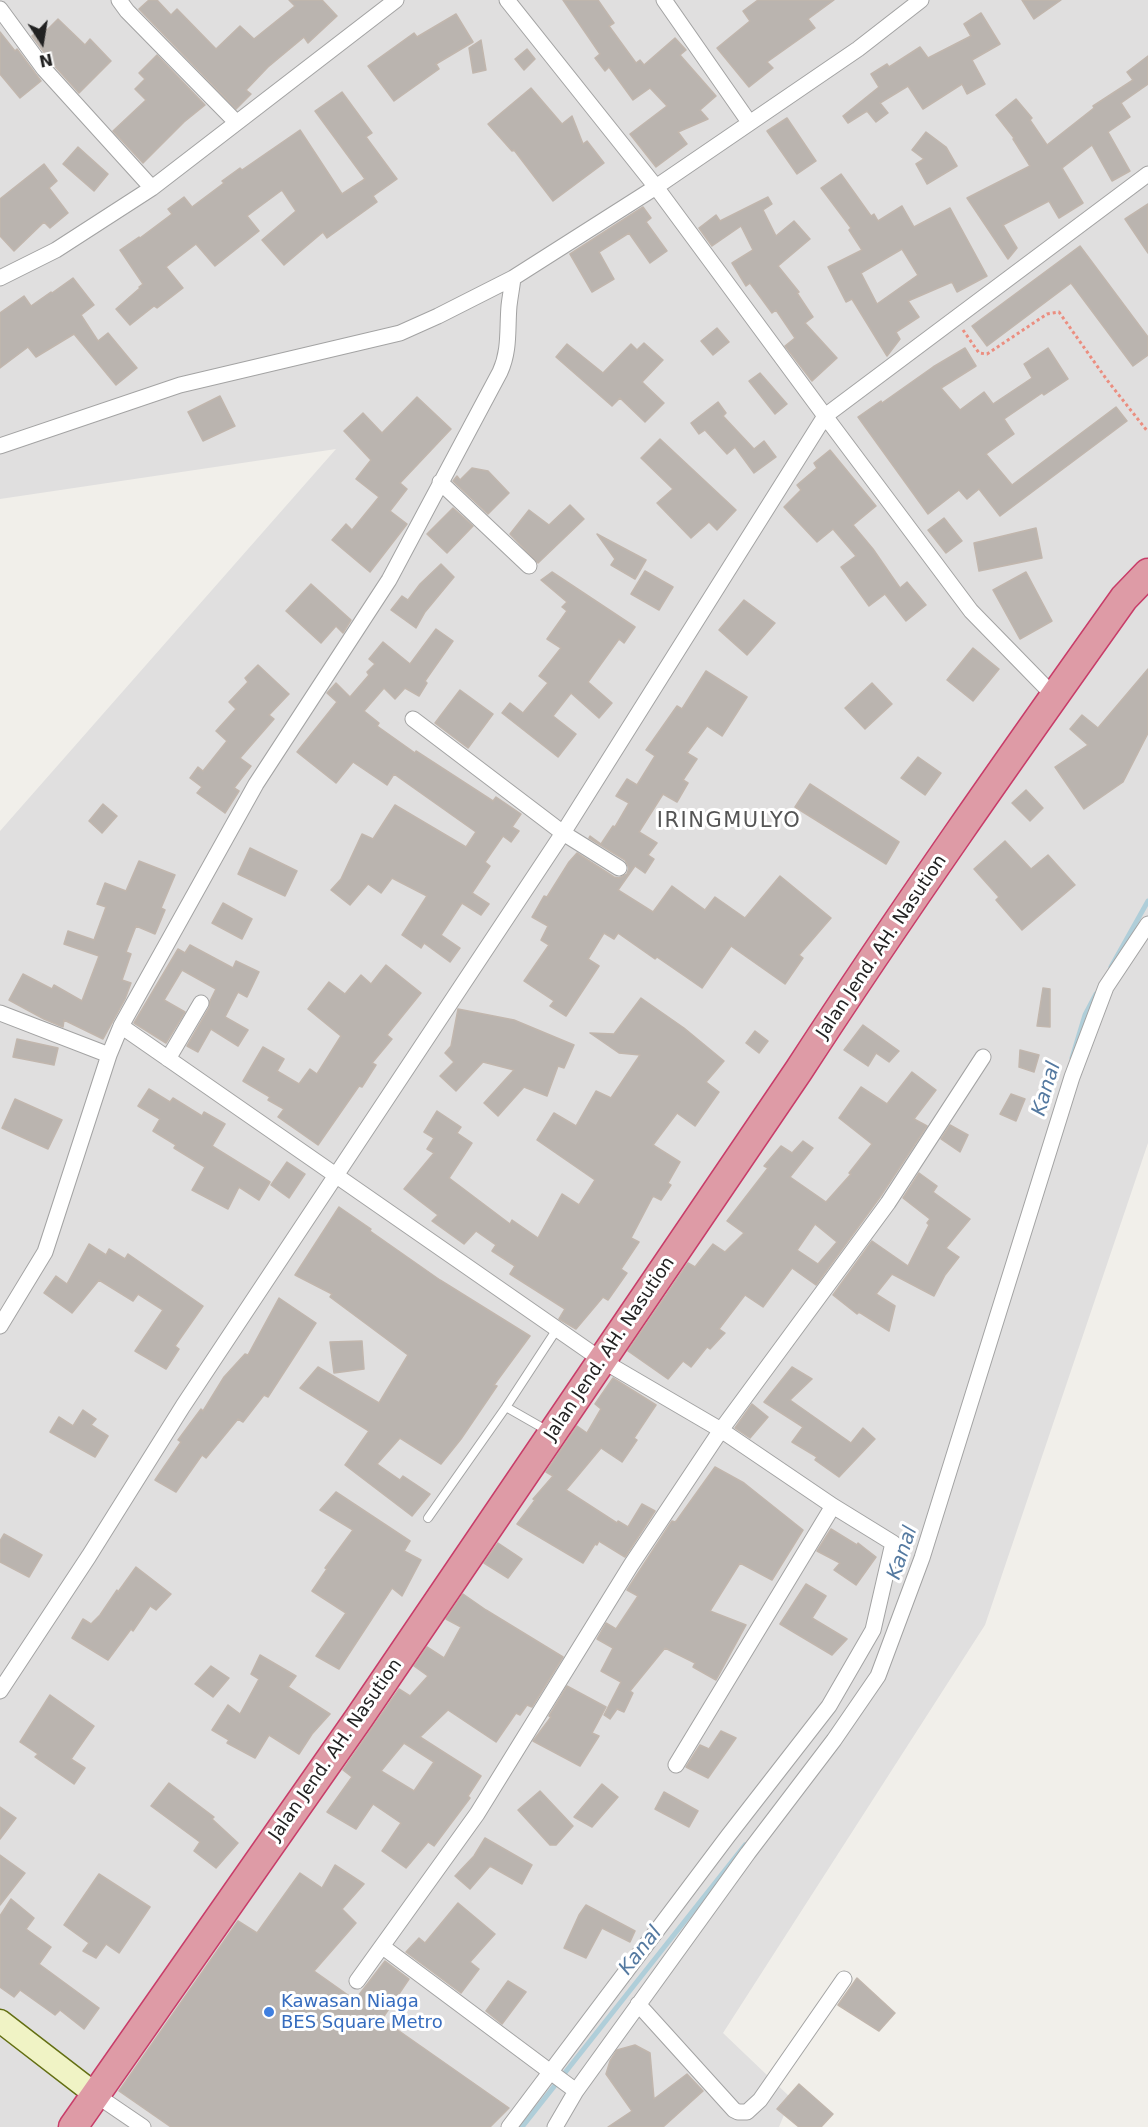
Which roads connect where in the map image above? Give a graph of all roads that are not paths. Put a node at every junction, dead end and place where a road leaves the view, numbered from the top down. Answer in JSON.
{"nodes":[{"id":1,"x":119,"y":0,"type":"edge"},
{"id":2,"x":396,"y":0,"type":"edge"},
{"id":3,"x":507,"y":0,"type":"edge"},
{"id":4,"x":664,"y":0,"type":"edge"},
{"id":5,"x":921,"y":0,"type":"edge"},
{"id":6,"x":0,"y":9,"type":"edge"},
{"id":7,"x":236,"y":122,"type":"junction"},
{"id":8,"x":750,"y":122,"type":"junction"},
{"id":9,"x":1148,"y":174,"type":"edge"},
{"id":10,"x":656,"y":187,"type":"junction"},
{"id":11,"x":152,"y":188,"type":"junction"},
{"id":12,"x":0,"y":278,"type":"edge"},
{"id":13,"x":513,"y":278,"type":"junction"},
{"id":14,"x":825,"y":416,"type":"junction"},
{"id":15,"x":0,"y":446,"type":"edge"},
{"id":16,"x":440,"y":482,"type":"junction"},
{"id":17,"x":529,"y":566,"type":"dead end"},
{"id":18,"x":1148,"y":573,"type":"edge"},
{"id":19,"x":1054,"y":696,"type":"junction"},
{"id":20,"x":413,"y":719,"type":"dead end"},
{"id":21,"x":563,"y":833,"type":"junction"},
{"id":22,"x":619,"y":868,"type":"dead end"},
{"id":23,"x":1148,"y":924,"type":"edge"},
{"id":24,"x":201,"y":1003,"type":"dead end"},
{"id":25,"x":0,"y":1013,"type":"edge"},
{"id":26,"x":121,"y":1026,"type":"junction"},
{"id":27,"x":109,"y":1055,"type":"junction"},
{"id":28,"x":983,"y":1057,"type":"dead end"},
{"id":29,"x":168,"y":1059,"type":"junction"},
{"id":30,"x":337,"y":1176,"type":"junction"},
{"id":31,"x":0,"y":1326,"type":"edge"},
{"id":32,"x":557,"y":1329,"type":"junction"},
{"id":33,"x":603,"y":1361,"type":"junction"},
{"id":34,"x":506,"y":1407,"type":"junction"},
{"id":35,"x":721,"y":1430,"type":"junction"},
{"id":36,"x":552,"y":1433,"type":"junction"},
{"id":37,"x":833,"y":1506,"type":"junction"},
{"id":38,"x":428,"y":1518,"type":"dead end"},
{"id":39,"x":0,"y":1691,"type":"edge"},
{"id":40,"x":676,"y":1766,"type":"dead end"},
{"id":41,"x":382,"y":1947,"type":"junction"},
{"id":42,"x":844,"y":1979,"type":"dead end"},
{"id":43,"x":357,"y":1981,"type":"dead end"},
{"id":44,"x":638,"y":2004,"type":"junction"},
{"id":45,"x":0,"y":2021,"type":"edge"},
{"id":46,"x":563,"y":2081,"type":"junction"},
{"id":47,"x":96,"y":2095,"type":"junction"},
{"id":48,"x":74,"y":2127,"type":"edge"},
{"id":49,"x":143,"y":2127,"type":"edge"},
{"id":50,"x":509,"y":2127,"type":"edge"},
{"id":51,"x":555,"y":2127,"type":"edge"}],
"edges":[{"from":1,"to":7,"type":"street"},
{"from":2,"to":7,"type":"street"},
{"from":3,"to":10,"type":"street"},
{"from":4,"to":8,"type":"street"},
{"from":5,"to":8,"type":"street"},
{"from":6,"to":11,"type":"street"},
{"from":7,"to":11,"type":"street"},
{"from":8,"to":10,"type":"street"},
{"from":9,"to":14,"type":"street"},
{"from":10,"to":13,"type":"street"},
{"from":10,"to":14,"type":"street"},
{"from":11,"to":12,"type":"street"},
{"from":13,"to":15,"type":"street"},
{"from":13,"to":16,"type":"street"},
{"from":14,"to":19,"type":"street"},
{"from":14,"to":21,"type":"street"},
{"from":16,"to":17,"type":"street"},
{"from":16,"to":26,"type":"street"},
{"from":18,"to":19,"type":"highway","name":"Jalan Jend. AH. Nasution"},
{"from":19,"to":33,"type":"highway","name":"Jalan Jend. AH. Nasution"},
{"from":20,"to":21,"type":"street"},
{"from":21,"to":22,"type":"street"},
{"from":21,"to":30,"type":"street"},
{"from":23,"to":44,"type":"street"},
{"from":24,"to":29,"type":"street"},
{"from":25,"to":27,"type":"street"},
{"from":26,"to":27,"type":"street"},
{"from":26,"to":29,"type":"street"},
{"from":27,"to":31,"type":"street"},
{"from":28,"to":35,"type":"street"},
{"from":29,"to":30,"type":"street"},
{"from":30,"to":32,"type":"street"},
{"from":30,"to":39,"type":"street"},
{"from":32,"to":33,"type":"street"},
{"from":32,"to":34,"type":"lane"},
{"from":33,"to":35,"type":"street"},
{"from":33,"to":36,"type":"highway","name":"Jalan Jend. AH. Nasution"},
{"from":34,"to":36,"type":"lane"},
{"from":34,"to":38,"type":"lane"},
{"from":35,"to":37,"type":"street"},
{"from":35,"to":41,"type":"street"},
{"from":36,"to":47,"type":"highway","name":"Jalan Jend. AH. Nasution"},
{"from":37,"to":40,"type":"street"},
{"from":37,"to":46,"type":"street"},
{"from":41,"to":43,"type":"street"},
{"from":41,"to":46,"type":"street"},
{"from":42,"to":44,"type":"street"},
{"from":44,"to":46,"type":"street"},
{"from":45,"to":47,"type":"street"},
{"from":46,"to":50,"type":"street"},
{"from":46,"to":51,"type":"street"},
{"from":47,"to":48,"type":"highway","name":"Jalan Jend. AH. Nasution"},
{"from":47,"to":49,"type":"street"}]}
